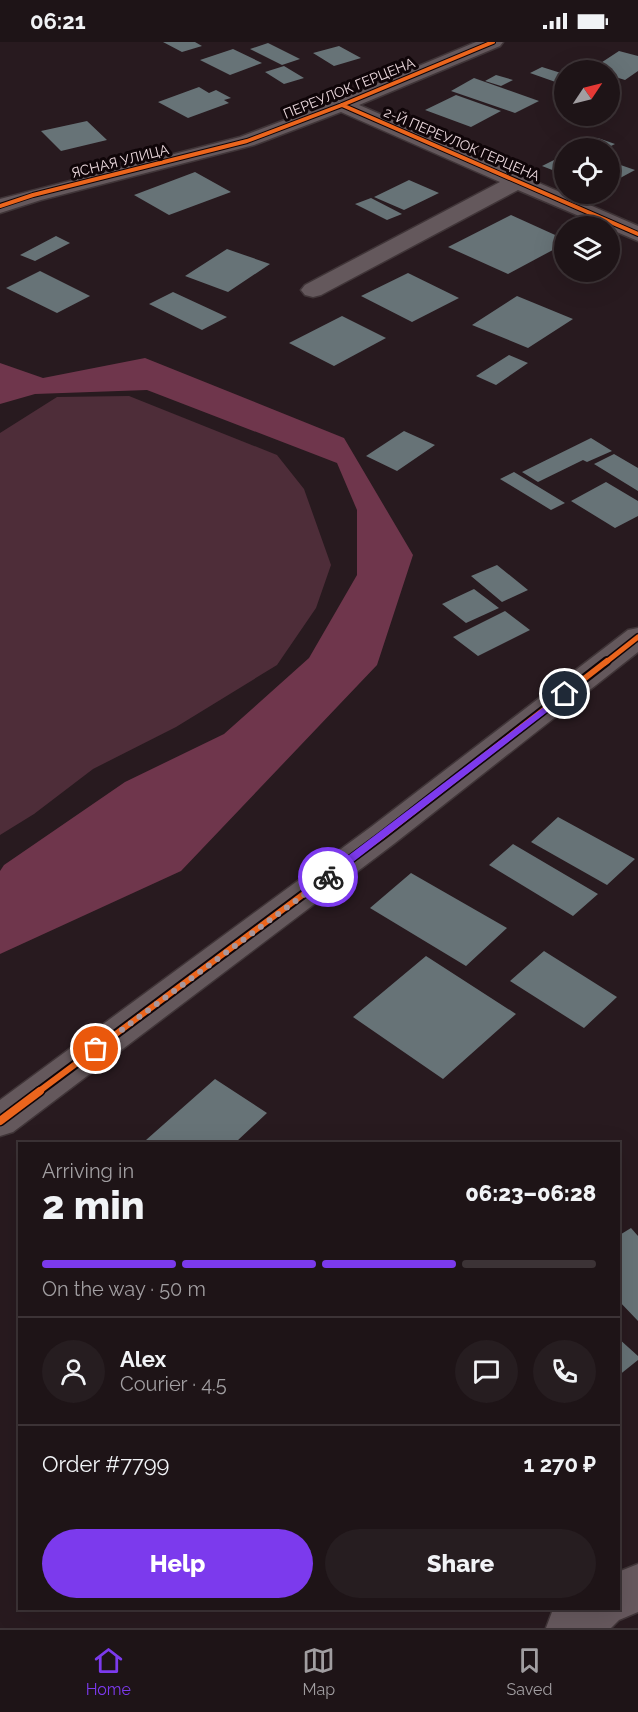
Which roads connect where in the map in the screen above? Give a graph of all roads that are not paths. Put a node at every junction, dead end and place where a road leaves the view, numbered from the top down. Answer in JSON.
{"nodes":[{"id":1,"x":493,"y":42,"type":"edge"},
{"id":2,"x":342,"y":105,"type":"junction"},
{"id":3,"x":247,"y":141,"type":"joint"},
{"id":4,"x":518,"y":181,"type":"junction"},
{"id":5,"x":0,"y":206,"type":"edge"},
{"id":6,"x":638,"y":234,"type":"edge"},
{"id":7,"x":313,"y":290,"type":"dead end"},
{"id":8,"x":638,"y":637,"type":"edge"},
{"id":9,"x":0,"y":1121,"type":"edge"},
{"id":10,"x":638,"y":1586,"type":"edge"},
{"id":11,"x":620,"y":1597,"type":"edge"},
{"id":12,"x":598,"y":1610,"type":"edge"},
{"id":13,"x":569,"y":1628,"type":"edge"}],
"edges":[{"from":1,"to":2,"type":"street","name":"ПЕРЕУЛОК ГЕРЦЕНА"},
{"from":2,"to":3,"type":"street","name":"ПЕРЕУЛОК ГЕРЦЕНА"},
{"from":2,"to":4,"type":"street","name":"2-Й ПЕРЕУЛОК ГЕРЦЕНА"},
{"from":3,"to":5,"type":"street","name":"ЯСНАЯ УЛИЦА"},
{"from":4,"to":6,"type":"street","name":"2-Й ПЕРЕУЛОК ГЕРЦЕНА"},
{"from":4,"to":7,"type":"street","name":"2-Й ПЕРЕУЛОК ГЕРЦЕНА"},
{"from":8,"to":9,"type":"street"},
{"from":10,"to":11,"type":"main road"},
{"from":12,"to":13,"type":"main road"}]}
